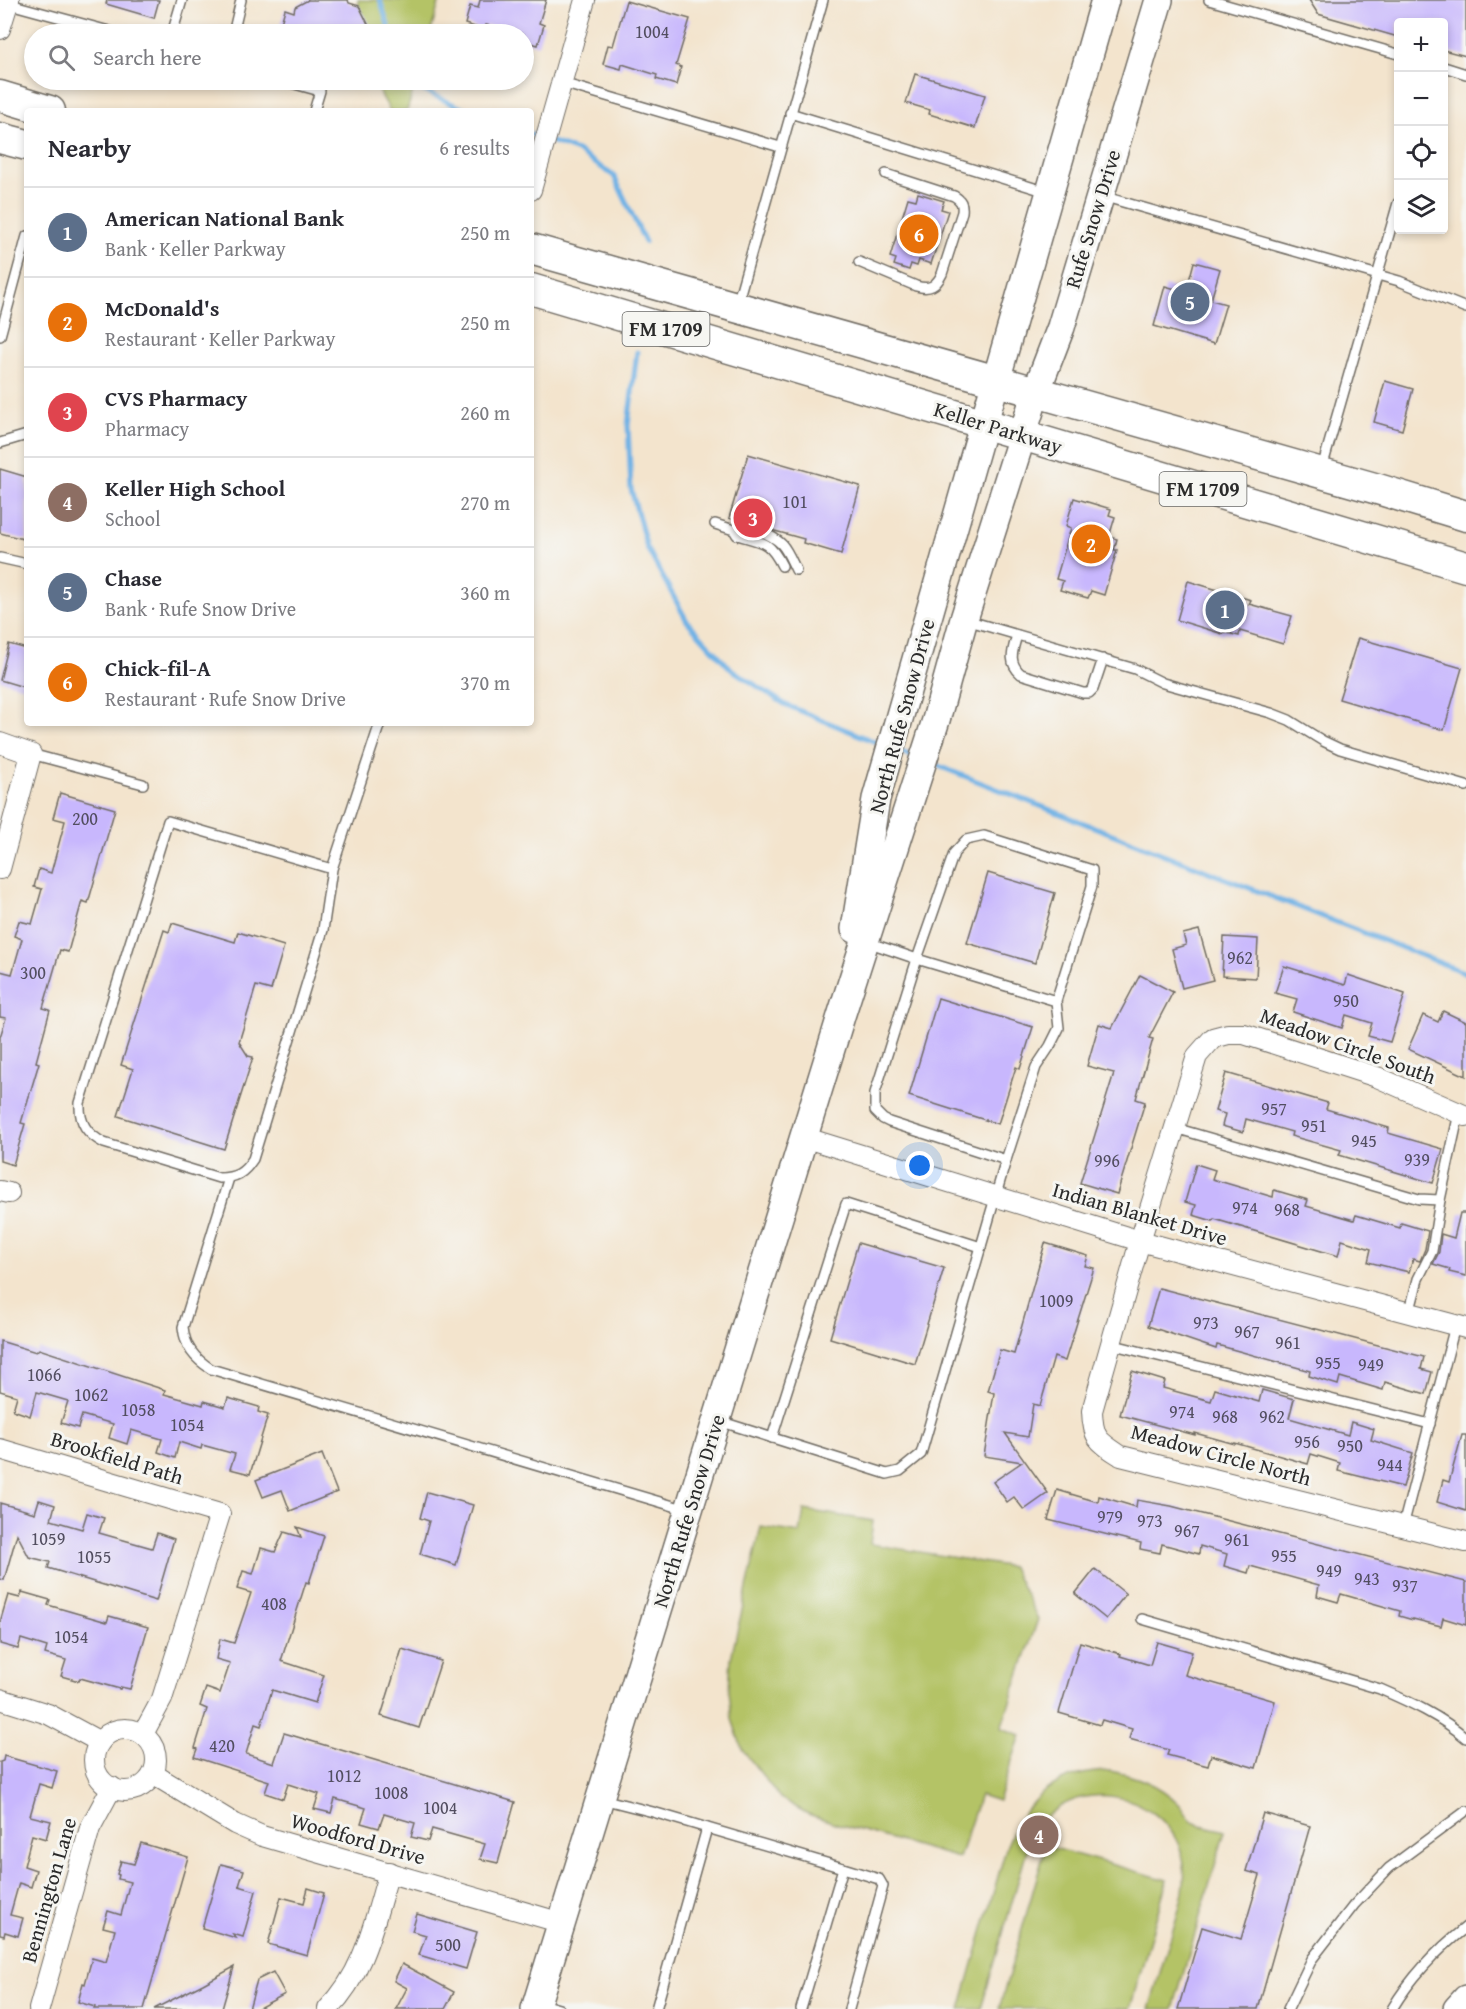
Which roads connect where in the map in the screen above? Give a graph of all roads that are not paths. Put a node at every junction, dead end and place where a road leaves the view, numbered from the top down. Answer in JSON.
{"nodes":[{"id":1,"x":182,"y":0,"type":"edge"},
{"id":2,"x":241,"y":0,"type":"edge"},
{"id":3,"x":585,"y":0,"type":"edge"},
{"id":4,"x":823,"y":0,"type":"edge"},
{"id":5,"x":1105,"y":0,"type":"edge"},
{"id":6,"x":1159,"y":0,"type":"edge"},
{"id":7,"x":1213,"y":0,"type":"edge"},
{"id":8,"x":5,"y":1,"type":"edge"},
{"id":9,"x":1242,"y":5,"type":"edge"},
{"id":10,"x":85,"y":24,"type":"edge"},
{"id":11,"x":175,"y":24,"type":"edge"},
{"id":12,"x":235,"y":24,"type":"edge"},
{"id":13,"x":0,"y":29,"type":"edge"},
{"id":14,"x":1394,"y":53,"type":"edge"},
{"id":15,"x":1448,"y":69,"type":"edge"},
{"id":16,"x":1466,"y":74,"type":"edge"},
{"id":17,"x":562,"y":83,"type":"junction"},
{"id":18,"x":317,"y":90,"type":"edge"},
{"id":19,"x":0,"y":96,"type":"edge"},
{"id":20,"x":40,"y":108,"type":"edge"},
{"id":21,"x":315,"y":108,"type":"edge"},
{"id":22,"x":790,"y":113,"type":"junction"},
{"id":23,"x":0,"y":138,"type":"edge"},
{"id":24,"x":24,"y":144,"type":"edge"},
{"id":25,"x":780,"y":147,"type":"junction"},
{"id":26,"x":886,"y":174,"type":"dead end"},
{"id":27,"x":534,"y":181,"type":"edge"},
{"id":28,"x":1050,"y":192,"type":"junction"},
{"id":29,"x":1100,"y":195,"type":"junction"},
{"id":30,"x":1394,"y":217,"type":"edge"},
{"id":31,"x":24,"y":247,"type":"edge"},
{"id":32,"x":534,"y":250,"type":"edge"},
{"id":33,"x":859,"y":262,"type":"dead end"},
{"id":34,"x":1378,"y":275,"type":"junction"},
{"id":35,"x":534,"y":290,"type":"edge"},
{"id":36,"x":736,"y":307,"type":"junction"},
{"id":37,"x":1466,"y":308,"type":"edge"},
{"id":38,"x":0,"y":336,"type":"edge"},
{"id":39,"x":997,"y":381,"type":"junction"},
{"id":40,"x":1036,"y":392,"type":"junction"},
{"id":41,"x":983,"y":424,"type":"junction"},
{"id":42,"x":24,"y":436,"type":"edge"},
{"id":43,"x":1022,"y":436,"type":"junction"},
{"id":44,"x":0,"y":443,"type":"edge"},
{"id":45,"x":1321,"y":473,"type":"junction"},
{"id":46,"x":1466,"y":516,"type":"edge"},
{"id":47,"x":741,"y":526,"type":"dead end"},
{"id":48,"x":760,"y":531,"type":"dead end"},
{"id":49,"x":0,"y":558,"type":"edge"},
{"id":50,"x":24,"y":563,"type":"edge"},
{"id":51,"x":782,"y":566,"type":"dead end"},
{"id":52,"x":1466,"y":567,"type":"edge"},
{"id":53,"x":795,"y":570,"type":"dead end"},
{"id":54,"x":931,"y":609,"type":"junction"},
{"id":55,"x":964,"y":620,"type":"junction"},
{"id":56,"x":1017,"y":635,"type":"junction"},
{"id":57,"x":1103,"y":659,"type":"junction"},
{"id":58,"x":379,"y":726,"type":"edge"},
{"id":59,"x":0,"y":743,"type":"edge"},
{"id":60,"x":31,"y":753,"type":"junction"},
{"id":61,"x":143,"y":784,"type":"dead end"},
{"id":62,"x":1466,"y":786,"type":"edge"},
{"id":63,"x":0,"y":869,"type":"edge"},
{"id":64,"x":332,"y":869,"type":"junction"},
{"id":65,"x":865,"y":941,"type":"junction"},
{"id":66,"x":917,"y":959,"type":"junction"},
{"id":67,"x":1056,"y":1001,"type":"junction"},
{"id":68,"x":842,"y":1013,"type":"junction"},
{"id":69,"x":1463,"y":1114,"type":"edge"},
{"id":70,"x":1174,"y":1128,"type":"junction"},
{"id":71,"x":803,"y":1137,"type":"junction"},
{"id":72,"x":1006,"y":1160,"type":"junction"},
{"id":73,"x":229,"y":1178,"type":"junction"},
{"id":74,"x":996,"y":1197,"type":"junction"},
{"id":75,"x":1440,"y":1200,"type":"junction"},
{"id":76,"x":1140,"y":1241,"type":"junction"},
{"id":77,"x":981,"y":1247,"type":"junction"},
{"id":78,"x":1409,"y":1314,"type":"junction"},
{"id":79,"x":1461,"y":1327,"type":"edge"},
{"id":80,"x":1110,"y":1344,"type":"junction"},
{"id":81,"x":716,"y":1421,"type":"junction"},
{"id":82,"x":1430,"y":1424,"type":"junction"},
{"id":83,"x":772,"y":1438,"type":"junction"},
{"id":84,"x":0,"y":1449,"type":"edge"},
{"id":85,"x":689,"y":1510,"type":"junction"},
{"id":86,"x":1402,"y":1526,"type":"junction"},
{"id":87,"x":1466,"y":1542,"type":"edge"},
{"id":88,"x":1142,"y":1619,"type":"dead end"},
{"id":89,"x":0,"y":1699,"type":"edge"},
{"id":90,"x":143,"y":1734,"type":"junction"},
{"id":91,"x":1466,"y":1738,"type":"edge"},
{"id":92,"x":100,"y":1742,"type":"junction"},
{"id":93,"x":153,"y":1774,"type":"junction"},
{"id":94,"x":112,"y":1787,"type":"junction"},
{"id":95,"x":599,"y":1798,"type":"junction"},
{"id":96,"x":1466,"y":1810,"type":"edge"},
{"id":97,"x":707,"y":1828,"type":"junction"},
{"id":98,"x":843,"y":1868,"type":"junction"},
{"id":99,"x":389,"y":1872,"type":"junction"},
{"id":100,"x":562,"y":1923,"type":"junction"},
{"id":101,"x":1466,"y":1927,"type":"edge"},
{"id":102,"x":1466,"y":1999,"type":"edge"},
{"id":103,"x":544,"y":2007,"type":"edge"},
{"id":104,"x":39,"y":2009,"type":"edge"},
{"id":105,"x":328,"y":2009,"type":"edge"},
{"id":106,"x":656,"y":2009,"type":"edge"},
{"id":107,"x":801,"y":2009,"type":"edge"},
{"id":108,"x":849,"y":2009,"type":"edge"},
{"id":109,"x":1288,"y":2009,"type":"edge"},
{"id":110,"x":1392,"y":2009,"type":"edge"},
{"id":111,"x":1457,"y":2009,"type":"edge"}],
"edges":[{"from":1,"to":11,"type":"lane"},
{"from":2,"to":12,"type":"lane"},
{"from":3,"to":17,"type":"street"},
{"from":4,"to":22,"type":"lane"},
{"from":5,"to":28,"type":"main road"},
{"from":6,"to":29,"type":"main road","name":"Rufe Snow Drive"},
{"from":7,"to":9,"type":"lane"},
{"from":8,"to":10,"type":"lane"},
{"from":8,"to":13,"type":"street"},
{"from":9,"to":14,"type":"lane"},
{"from":15,"to":16,"type":"lane"},
{"from":17,"to":25,"type":"lane"},
{"from":17,"to":27,"type":"street"},
{"from":18,"to":21,"type":"lane"},
{"from":19,"to":20,"type":"main road"},
{"from":22,"to":25,"type":"lane"},
{"from":22,"to":28,"type":"lane"},
{"from":23,"to":24,"type":"main road"},
{"from":25,"to":36,"type":"lane"},
{"from":26,"to":33,"type":"lane"},
{"from":28,"to":39,"type":"main road"},
{"from":29,"to":34,"type":"lane"},
{"from":29,"to":40,"type":"main road","name":"Rufe Snow Drive"},
{"from":30,"to":34,"type":"lane"},
{"from":31,"to":38,"type":"lane"},
{"from":32,"to":36,"type":"main road","name":"Keller Parkway","number":"FM 1709"},
{"from":34,"to":37,"type":"lane"},
{"from":34,"to":45,"type":"lane"},
{"from":35,"to":41,"type":"main road","name":"Keller Parkway","number":"FM 1709"},
{"from":36,"to":39,"type":"main road","name":"Keller Parkway","number":"FM 1709"},
{"from":39,"to":40,"type":"main road","name":"Keller Parkway","number":"FM 1709"},
{"from":39,"to":41,"type":"main road"},
{"from":40,"to":43,"type":"main road","name":"Rufe Snow Drive"},
{"from":40,"to":45,"type":"main road","name":"Keller Parkway","number":"FM 1709"},
{"from":41,"to":43,"type":"main road","name":"Keller Parkway","number":"FM 1709"},
{"from":41,"to":54,"type":"main road","name":"North Rufe Snow Drive"},
{"from":42,"to":44,"type":"lane"},
{"from":43,"to":52,"type":"main road","name":"Keller Parkway","number":"FM 1709"},
{"from":43,"to":55,"type":"main road","name":"North Rufe Snow Drive"},
{"from":45,"to":46,"type":"main road","name":"Keller Parkway","number":"FM 1709"},
{"from":47,"to":51,"type":"lane"},
{"from":48,"to":53,"type":"lane"},
{"from":49,"to":50,"type":"lane"},
{"from":54,"to":55,"type":"main road"},
{"from":54,"to":68,"type":"main road","name":"North Rufe Snow Drive"},
{"from":55,"to":56,"type":"lane"},
{"from":55,"to":65,"type":"main road","name":"North Rufe Snow Drive"},
{"from":56,"to":57,"type":"lane"},
{"from":56,"to":57,"type":"lane"},
{"from":57,"to":62,"type":"lane"},
{"from":58,"to":64,"type":"lane"},
{"from":59,"to":60,"type":"street"},
{"from":60,"to":61,"type":"lane"},
{"from":60,"to":63,"type":"street"},
{"from":64,"to":73,"type":"lane"},
{"from":64,"to":73,"type":"lane"},
{"from":65,"to":66,"type":"lane"},
{"from":65,"to":68,"type":"main road","name":"North Rufe Snow Drive"},
{"from":66,"to":67,"type":"lane"},
{"from":66,"to":67,"type":"lane"},
{"from":66,"to":72,"type":"lane"},
{"from":67,"to":72,"type":"lane"},
{"from":68,"to":71,"type":"main road","name":"North Rufe Snow Drive"},
{"from":69,"to":70,"type":"street","name":"Meadow Circle South"},
{"from":69,"to":75,"type":"lane"},
{"from":70,"to":75,"type":"lane"},
{"from":70,"to":76,"type":"street","name":"Meadow Circle South"},
{"from":71,"to":74,"type":"street","name":"Indian Blanket Drive"},
{"from":71,"to":81,"type":"main road","name":"North Rufe Snow Drive"},
{"from":72,"to":74,"type":"lane"},
{"from":73,"to":85,"type":"lane"},
{"from":74,"to":76,"type":"street","name":"Indian Blanket Drive"},
{"from":74,"to":77,"type":"lane"},
{"from":75,"to":78,"type":"lane"},
{"from":76,"to":78,"type":"street","name":"Indian Blanket Drive"},
{"from":76,"to":80,"type":"street","name":"Meadow Circle North"},
{"from":77,"to":83,"type":"lane"},
{"from":77,"to":83,"type":"lane"},
{"from":78,"to":79,"type":"street","name":"Indian Blanket Drive"},
{"from":79,"to":82,"type":"lane"},
{"from":80,"to":82,"type":"lane"},
{"from":80,"to":86,"type":"street","name":"Meadow Circle North"},
{"from":81,"to":83,"type":"lane"},
{"from":81,"to":85,"type":"main road","name":"North Rufe Snow Drive"},
{"from":82,"to":86,"type":"lane"},
{"from":84,"to":90,"type":"street","name":"Brookfield Path"},
{"from":85,"to":95,"type":"main road","name":"North Rufe Snow Drive"},
{"from":86,"to":87,"type":"street","name":"Meadow Circle North"},
{"from":88,"to":91,"type":"lane"},
{"from":89,"to":92,"type":"street"},
{"from":90,"to":92,"type":"street"},
{"from":90,"to":93,"type":"street"},
{"from":92,"to":94,"type":"street"},
{"from":93,"to":94,"type":"street"},
{"from":93,"to":99,"type":"street","name":"Woodford Drive"},
{"from":94,"to":104,"type":"street","name":"Bennington Lane"},
{"from":95,"to":97,"type":"lane"},
{"from":95,"to":100,"type":"main road","name":"North Rufe Snow Drive"},
{"from":96,"to":109,"type":"lane"},
{"from":97,"to":98,"type":"lane"},
{"from":97,"to":106,"type":"lane"},
{"from":98,"to":107,"type":"lane"},
{"from":98,"to":108,"type":"lane"},
{"from":99,"to":100,"type":"street","name":"Woodford Drive"},
{"from":99,"to":105,"type":"street"},
{"from":100,"to":103,"type":"main road","name":"North Rufe Snow Drive"},
{"from":101,"to":110,"type":"lane"},
{"from":102,"to":111,"type":"main road"}]}
